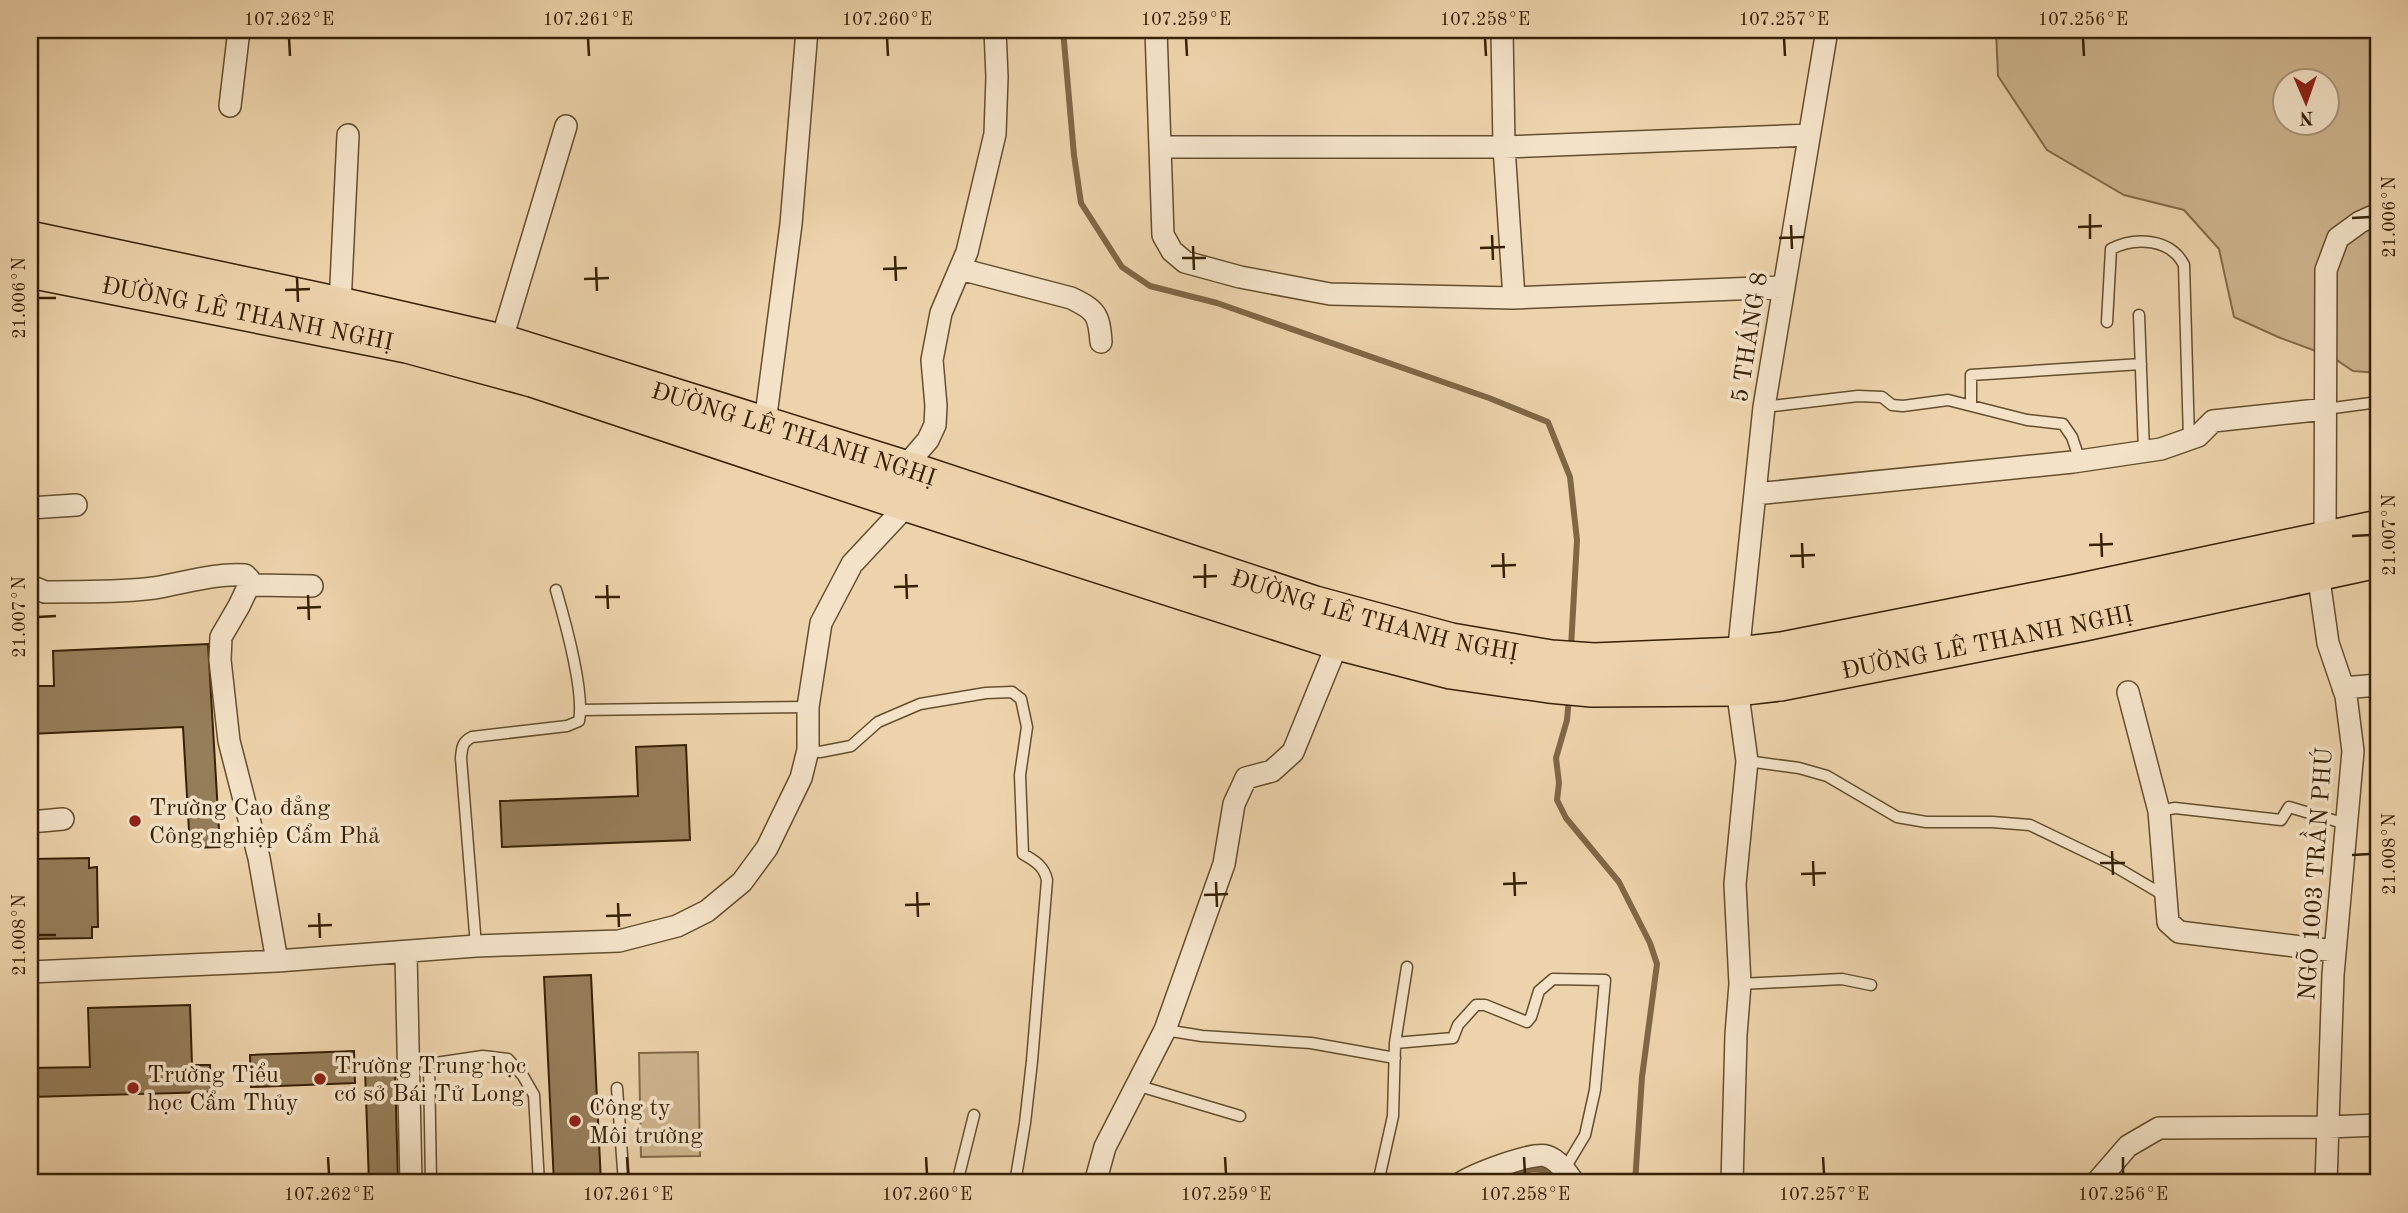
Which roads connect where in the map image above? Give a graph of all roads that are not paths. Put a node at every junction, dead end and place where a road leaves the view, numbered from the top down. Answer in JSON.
{"nodes":[{"id":1,"x":239,"y":30,"type":"edge"},
{"id":2,"x":807,"y":30,"type":"edge"},
{"id":3,"x":995,"y":30,"type":"edge"},
{"id":4,"x":1156,"y":30,"type":"edge"},
{"id":5,"x":1502,"y":30,"type":"edge"},
{"id":6,"x":1827,"y":30,"type":"edge"},
{"id":7,"x":230,"y":106,"type":"dead end"},
{"id":8,"x":566,"y":126,"type":"dead end"},
{"id":9,"x":348,"y":135,"type":"dead end"},
{"id":10,"x":1809,"y":135,"type":"junction"},
{"id":11,"x":1160,"y":147,"type":"junction"},
{"id":12,"x":1504,"y":148,"type":"junction"},
{"id":13,"x":2378,"y":214,"type":"edge"},
{"id":14,"x":30,"y":239,"type":"edge"},
{"id":15,"x":960,"y":269,"type":"junction"},
{"id":16,"x":30,"y":270,"type":"edge"},
{"id":17,"x":1783,"y":287,"type":"junction"},
{"id":18,"x":1514,"y":298,"type":"junction"},
{"id":19,"x":340,"y":305,"type":"junction"},
{"id":20,"x":2139,"y":314,"type":"dead end"},
{"id":21,"x":2108,"y":322,"type":"dead end"},
{"id":22,"x":500,"y":342,"type":"junction"},
{"id":23,"x":1101,"y":342,"type":"dead end"},
{"id":24,"x":2141,"y":364,"type":"junction"},
{"id":25,"x":2378,"y":402,"type":"edge"},
{"id":26,"x":1971,"y":405,"type":"junction"},
{"id":27,"x":1764,"y":407,"type":"junction"},
{"id":28,"x":2326,"y":409,"type":"junction"},
{"id":29,"x":765,"y":423,"type":"junction"},
{"id":30,"x":2189,"y":439,"type":"junction"},
{"id":31,"x":2144,"y":452,"type":"junction"},
{"id":32,"x":2080,"y":461,"type":"junction"},
{"id":33,"x":904,"y":468,"type":"junction"},
{"id":34,"x":1755,"y":494,"type":"junction"},
{"id":35,"x":908,"y":504,"type":"junction"},
{"id":36,"x":76,"y":505,"type":"dead end"},
{"id":37,"x":30,"y":508,"type":"edge"},
{"id":38,"x":2378,"y":528,"type":"edge"},
{"id":39,"x":2325,"y":540,"type":"junction"},
{"id":40,"x":2378,"y":560,"type":"edge"},
{"id":41,"x":1159,"y":568,"type":"junction"},
{"id":42,"x":2318,"y":573,"type":"junction"},
{"id":43,"x":249,"y":585,"type":"junction"},
{"id":44,"x":30,"y":586,"type":"edge"},
{"id":45,"x":312,"y":586,"type":"dead end"},
{"id":46,"x":556,"y":590,"type":"dead end"},
{"id":47,"x":2080,"y":607,"type":"junction"},
{"id":48,"x":1338,"y":642,"type":"junction"},
{"id":49,"x":1738,"y":671,"type":"junction"},
{"id":50,"x":1550,"y":672,"type":"junction"},
{"id":51,"x":2378,"y":685,"type":"edge"},
{"id":52,"x":2343,"y":688,"type":"junction"},
{"id":53,"x":2128,"y":692,"type":"dead end"},
{"id":54,"x":808,"y":707,"type":"junction"},
{"id":55,"x":581,"y":710,"type":"junction"},
{"id":56,"x":808,"y":750,"type":"junction"},
{"id":57,"x":1747,"y":761,"type":"junction"},
{"id":58,"x":2159,"y":811,"type":"junction"},
{"id":59,"x":63,"y":819,"type":"dead end"},
{"id":60,"x":30,"y":822,"type":"edge"},
{"id":61,"x":2346,"y":824,"type":"junction"},
{"id":62,"x":2165,"y":895,"type":"junction"},
{"id":63,"x":475,"y":946,"type":"junction"},
{"id":64,"x":2335,"y":951,"type":"junction"},
{"id":65,"x":406,"y":953,"type":"junction"},
{"id":66,"x":277,"y":961,"type":"junction"},
{"id":67,"x":1407,"y":967,"type":"dead end"},
{"id":68,"x":30,"y":972,"type":"edge"},
{"id":69,"x":1740,"y":984,"type":"junction"},
{"id":70,"x":1871,"y":985,"type":"dead end"},
{"id":71,"x":1165,"y":1030,"type":"junction"},
{"id":72,"x":1395,"y":1043,"type":"junction"},
{"id":73,"x":1395,"y":1058,"type":"junction"},
{"id":74,"x":1136,"y":1085,"type":"junction"},
{"id":75,"x":617,"y":1087,"type":"dead end"},
{"id":76,"x":974,"y":1115,"type":"dead end"},
{"id":77,"x":1240,"y":1116,"type":"dead end"},
{"id":78,"x":2378,"y":1125,"type":"edge"},
{"id":79,"x":2328,"y":1128,"type":"junction"},
{"id":80,"x":1569,"y":1177,"type":"edge"},
{"id":81,"x":411,"y":1183,"type":"edge"},
{"id":82,"x":432,"y":1183,"type":"edge"},
{"id":83,"x":539,"y":1183,"type":"edge"},
{"id":84,"x":624,"y":1183,"type":"edge"},
{"id":85,"x":957,"y":1183,"type":"edge"},
{"id":86,"x":1015,"y":1183,"type":"edge"},
{"id":87,"x":1096,"y":1183,"type":"edge"},
{"id":88,"x":1378,"y":1183,"type":"edge"},
{"id":89,"x":1461,"y":1183,"type":"edge"},
{"id":90,"x":1732,"y":1183,"type":"edge"},
{"id":91,"x":2096,"y":1183,"type":"edge"},
{"id":92,"x":2326,"y":1183,"type":"edge"}],
"edges":[{"from":1,"to":7,"type":"street"},
{"from":2,"to":29,"type":"street"},
{"from":3,"to":15,"type":"street"},
{"from":4,"to":11,"type":"street"},
{"from":5,"to":12,"type":"street"},
{"from":6,"to":10,"type":"street","name":"5 THÁNG 8"},
{"from":8,"to":22,"type":"street"},
{"from":9,"to":19,"type":"street"},
{"from":10,"to":12,"type":"street"},
{"from":10,"to":17,"type":"street","name":"5 THÁNG 8"},
{"from":11,"to":12,"type":"street"},
{"from":11,"to":18,"type":"street"},
{"from":12,"to":18,"type":"street"},
{"from":13,"to":28,"type":"street"},
{"from":14,"to":19,"type":"highway","name":"ĐƯỜNG LÊ THANH NGHỊ"},
{"from":15,"to":23,"type":"street"},
{"from":15,"to":33,"type":"street"},
{"from":16,"to":35,"type":"highway","name":"ĐƯỜNG LÊ THANH NGHỊ"},
{"from":17,"to":18,"type":"street"},
{"from":17,"to":27,"type":"street","name":"5 THÁNG 8"},
{"from":19,"to":22,"type":"highway","name":"ĐƯỜNG LÊ THANH NGHỊ"},
{"from":20,"to":24,"type":"lane"},
{"from":21,"to":30,"type":"lane"},
{"from":22,"to":29,"type":"highway","name":"ĐƯỜNG LÊ THANH NGHỊ"},
{"from":24,"to":26,"type":"lane"},
{"from":24,"to":31,"type":"lane"},
{"from":25,"to":28,"type":"lane"},
{"from":26,"to":27,"type":"lane"},
{"from":26,"to":32,"type":"lane"},
{"from":27,"to":34,"type":"street","name":"5 THÁNG 8"},
{"from":28,"to":30,"type":"street"},
{"from":28,"to":39,"type":"street"},
{"from":29,"to":33,"type":"highway","name":"ĐƯỜNG LÊ THANH NGHỊ"},
{"from":30,"to":31,"type":"street"},
{"from":31,"to":32,"type":"street"},
{"from":32,"to":34,"type":"street"},
{"from":33,"to":41,"type":"highway","name":"ĐƯỜNG LÊ THANH NGHỊ"},
{"from":34,"to":49,"type":"street","name":"5 THÁNG 8"},
{"from":35,"to":41,"type":"highway","name":"ĐƯỜNG LÊ THANH NGHỊ"},
{"from":35,"to":54,"type":"street"},
{"from":36,"to":37,"type":"street"},
{"from":38,"to":39,"type":"highway","name":"ĐƯỜNG LÊ THANH NGHỊ"},
{"from":39,"to":47,"type":"highway","name":"ĐƯỜNG LÊ THANH NGHỊ"},
{"from":40,"to":42,"type":"highway","name":"ĐƯỜNG LÊ THANH NGHỊ"},
{"from":41,"to":48,"type":"highway","name":"ĐƯỜNG LÊ THANH NGHỊ"},
{"from":41,"to":50,"type":"highway","name":"ĐƯỜNG LÊ THANH NGHỊ"},
{"from":42,"to":47,"type":"highway","name":"ĐƯỜNG LÊ THANH NGHỊ"},
{"from":42,"to":52,"type":"street","name":"NGÕ 1003 TRẦN PHÚ"},
{"from":43,"to":44,"type":"street"},
{"from":43,"to":45,"type":"street"},
{"from":43,"to":66,"type":"street"},
{"from":46,"to":55,"type":"lane"},
{"from":47,"to":49,"type":"highway","name":"ĐƯỜNG LÊ THANH NGHỊ"},
{"from":48,"to":50,"type":"highway","name":"ĐƯỜNG LÊ THANH NGHỊ"},
{"from":48,"to":71,"type":"street"},
{"from":49,"to":50,"type":"highway","name":"ĐƯỜNG LÊ THANH NGHỊ"},
{"from":49,"to":57,"type":"street","name":"5 THÁNG 8"},
{"from":51,"to":52,"type":"street"},
{"from":52,"to":61,"type":"street","name":"NGÕ 1003 TRẦN PHÚ"},
{"from":53,"to":58,"type":"street"},
{"from":54,"to":55,"type":"lane"},
{"from":54,"to":56,"type":"street"},
{"from":55,"to":63,"type":"lane"},
{"from":56,"to":63,"type":"street"},
{"from":56,"to":86,"type":"lane"},
{"from":57,"to":62,"type":"lane"},
{"from":57,"to":69,"type":"street","name":"5 THÁNG 8"},
{"from":58,"to":61,"type":"lane"},
{"from":58,"to":62,"type":"street"},
{"from":59,"to":60,"type":"street"},
{"from":61,"to":64,"type":"street","name":"NGÕ 1003 TRẦN PHÚ"},
{"from":62,"to":64,"type":"street"},
{"from":63,"to":65,"type":"street"},
{"from":64,"to":79,"type":"street","name":"NGÕ 1003 TRẦN PHÚ"},
{"from":65,"to":66,"type":"street"},
{"from":65,"to":81,"type":"street"},
{"from":66,"to":68,"type":"street"},
{"from":67,"to":72,"type":"lane"},
{"from":69,"to":70,"type":"lane"},
{"from":69,"to":90,"type":"street","name":"5 THÁNG 8"},
{"from":71,"to":73,"type":"lane"},
{"from":71,"to":74,"type":"street"},
{"from":72,"to":73,"type":"lane"},
{"from":72,"to":80,"type":"lane"},
{"from":73,"to":88,"type":"lane"},
{"from":74,"to":77,"type":"lane"},
{"from":74,"to":87,"type":"street"},
{"from":75,"to":84,"type":"lane"},
{"from":76,"to":85,"type":"lane"},
{"from":78,"to":79,"type":"street"},
{"from":79,"to":91,"type":"street"},
{"from":79,"to":92,"type":"street","name":"NGÕ 1003 TRẦN PHÚ"},
{"from":80,"to":89,"type":"street"},
{"from":82,"to":83,"type":"lane"}]}
